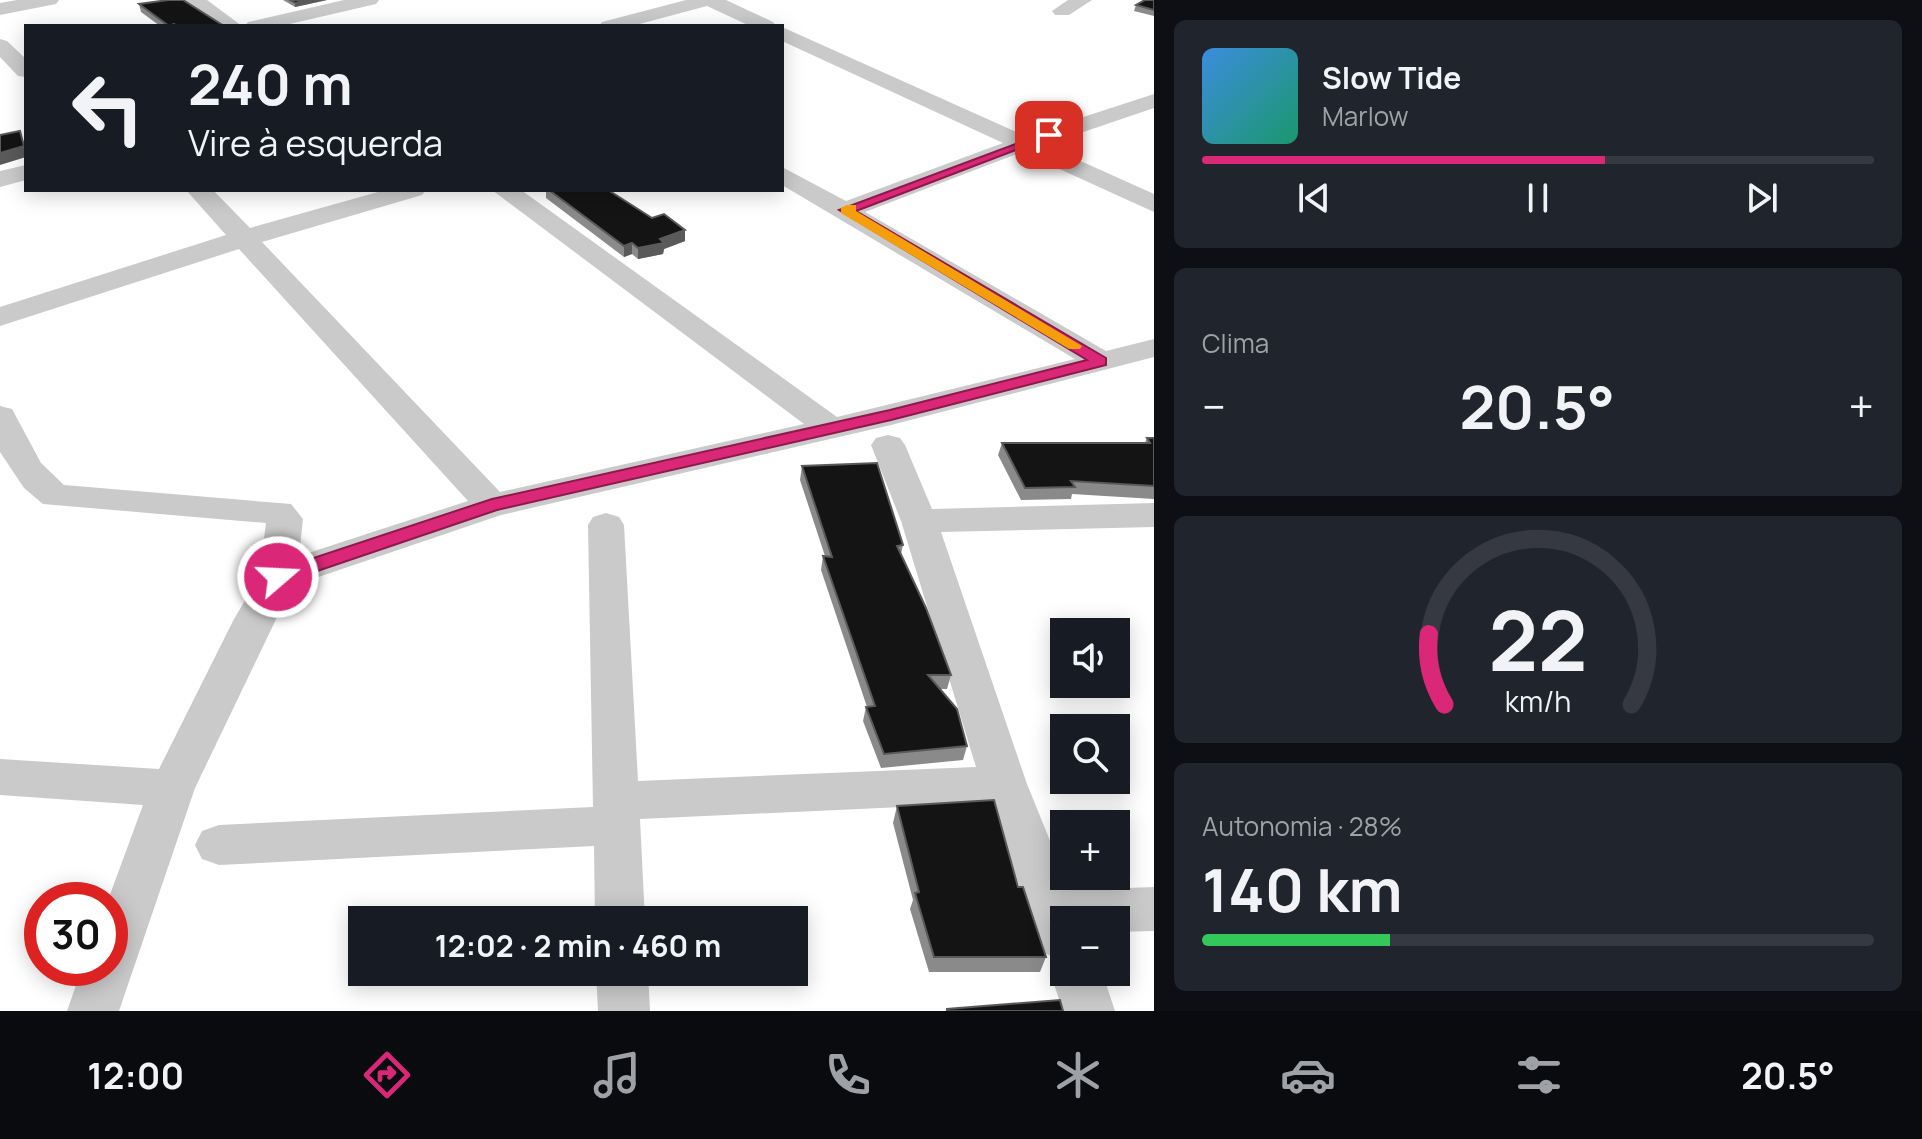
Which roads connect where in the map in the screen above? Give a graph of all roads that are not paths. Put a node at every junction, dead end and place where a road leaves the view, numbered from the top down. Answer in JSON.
{"nodes":[{"id":1,"x":49,"y":0,"type":"edge"},
{"id":2,"x":194,"y":0,"type":"edge"},
{"id":3,"x":369,"y":0,"type":"edge"},
{"id":4,"x":709,"y":0,"type":"edge"},
{"id":5,"x":1082,"y":0,"type":"edge"},
{"id":6,"x":0,"y":9,"type":"edge"},
{"id":7,"x":1062,"y":11,"type":"dead end"},
{"id":8,"x":229,"y":24,"type":"edge"},
{"id":9,"x":264,"y":24,"type":"edge"},
{"id":10,"x":617,"y":24,"type":"edge"},
{"id":11,"x":762,"y":24,"type":"edge"},
{"id":12,"x":784,"y":34,"type":"edge"},
{"id":13,"x":0,"y":45,"type":"edge"},
{"id":14,"x":24,"y":71,"type":"edge"},
{"id":15,"x":24,"y":74,"type":"edge"},
{"id":16,"x":0,"y":81,"type":"edge"},
{"id":17,"x":1154,"y":101,"type":"edge"},
{"id":18,"x":1023,"y":144,"type":"junction"},
{"id":19,"x":24,"y":173,"type":"edge"},
{"id":20,"x":784,"y":175,"type":"edge"},
{"id":21,"x":0,"y":179,"type":"edge"},
{"id":22,"x":201,"y":192,"type":"edge"},
{"id":23,"x":406,"y":192,"type":"edge"},
{"id":24,"x":508,"y":192,"type":"edge"},
{"id":25,"x":1154,"y":204,"type":"edge"},
{"id":26,"x":845,"y":210,"type":"junction"},
{"id":27,"x":246,"y":238,"type":"junction"},
{"id":28,"x":0,"y":317,"type":"edge"},
{"id":29,"x":1154,"y":348,"type":"edge"},
{"id":30,"x":1101,"y":361,"type":"junction"},
{"id":31,"x":0,"y":416,"type":"edge"},
{"id":32,"x":829,"y":427,"type":"junction"},
{"id":33,"x":888,"y":445,"type":"dead end"},
{"id":34,"x":10,"y":461,"type":"edge"},
{"id":35,"x":492,"y":505,"type":"junction"},
{"id":36,"x":1154,"y":515,"type":"edge"},
{"id":37,"x":919,"y":521,"type":"junction"},
{"id":38,"x":606,"y":525,"type":"dead end"},
{"id":39,"x":278,"y":577,"type":"junction"},
{"id":40,"x":0,"y":777,"type":"edge"},
{"id":41,"x":1004,"y":784,"type":"junction"},
{"id":42,"x":172,"y":788,"type":"junction"},
{"id":43,"x":616,"y":813,"type":"junction"},
{"id":44,"x":219,"y":845,"type":"dead end"},
{"id":45,"x":619,"y":906,"type":"edge"},
{"id":46,"x":1052,"y":906,"type":"edge"},
{"id":47,"x":1154,"y":909,"type":"edge"},
{"id":48,"x":128,"y":912,"type":"edge"},
{"id":49,"x":1130,"y":913,"type":"edge"},
{"id":50,"x":102,"y":986,"type":"edge"},
{"id":51,"x":623,"y":986,"type":"edge"},
{"id":52,"x":1081,"y":986,"type":"edge"},
{"id":53,"x":93,"y":1011,"type":"edge"},
{"id":54,"x":624,"y":1011,"type":"edge"},
{"id":55,"x":1089,"y":1011,"type":"edge"}],
"edges":[{"from":1,"to":6,"type":"street"},
{"from":2,"to":8,"type":"street"},
{"from":3,"to":9,"type":"street"},
{"from":4,"to":10,"type":"street"},
{"from":4,"to":11,"type":"street"},
{"from":5,"to":7,"type":"street"},
{"from":12,"to":18,"type":"street"},
{"from":13,"to":14,"type":"street"},
{"from":15,"to":16,"type":"street"},
{"from":17,"to":18,"type":"street"},
{"from":18,"to":25,"type":"street"},
{"from":18,"to":26,"type":"street"},
{"from":19,"to":21,"type":"street"},
{"from":20,"to":26,"type":"street"},
{"from":22,"to":27,"type":"street"},
{"from":23,"to":27,"type":"street"},
{"from":24,"to":32,"type":"street"},
{"from":26,"to":30,"type":"street"},
{"from":27,"to":28,"type":"street"},
{"from":27,"to":35,"type":"street"},
{"from":29,"to":30,"type":"street"},
{"from":30,"to":32,"type":"street"},
{"from":31,"to":34,"type":"street"},
{"from":32,"to":35,"type":"street"},
{"from":33,"to":37,"type":"street"},
{"from":34,"to":39,"type":"street"},
{"from":35,"to":39,"type":"street"},
{"from":36,"to":37,"type":"street"},
{"from":37,"to":41,"type":"street"},
{"from":38,"to":43,"type":"street"},
{"from":39,"to":42,"type":"street"},
{"from":40,"to":42,"type":"street"},
{"from":41,"to":43,"type":"street"},
{"from":41,"to":46,"type":"street"},
{"from":42,"to":48,"type":"street"},
{"from":43,"to":44,"type":"street"},
{"from":43,"to":45,"type":"street"},
{"from":47,"to":49,"type":"street"},
{"from":50,"to":53,"type":"street"},
{"from":51,"to":54,"type":"street"},
{"from":52,"to":55,"type":"street"}]}
